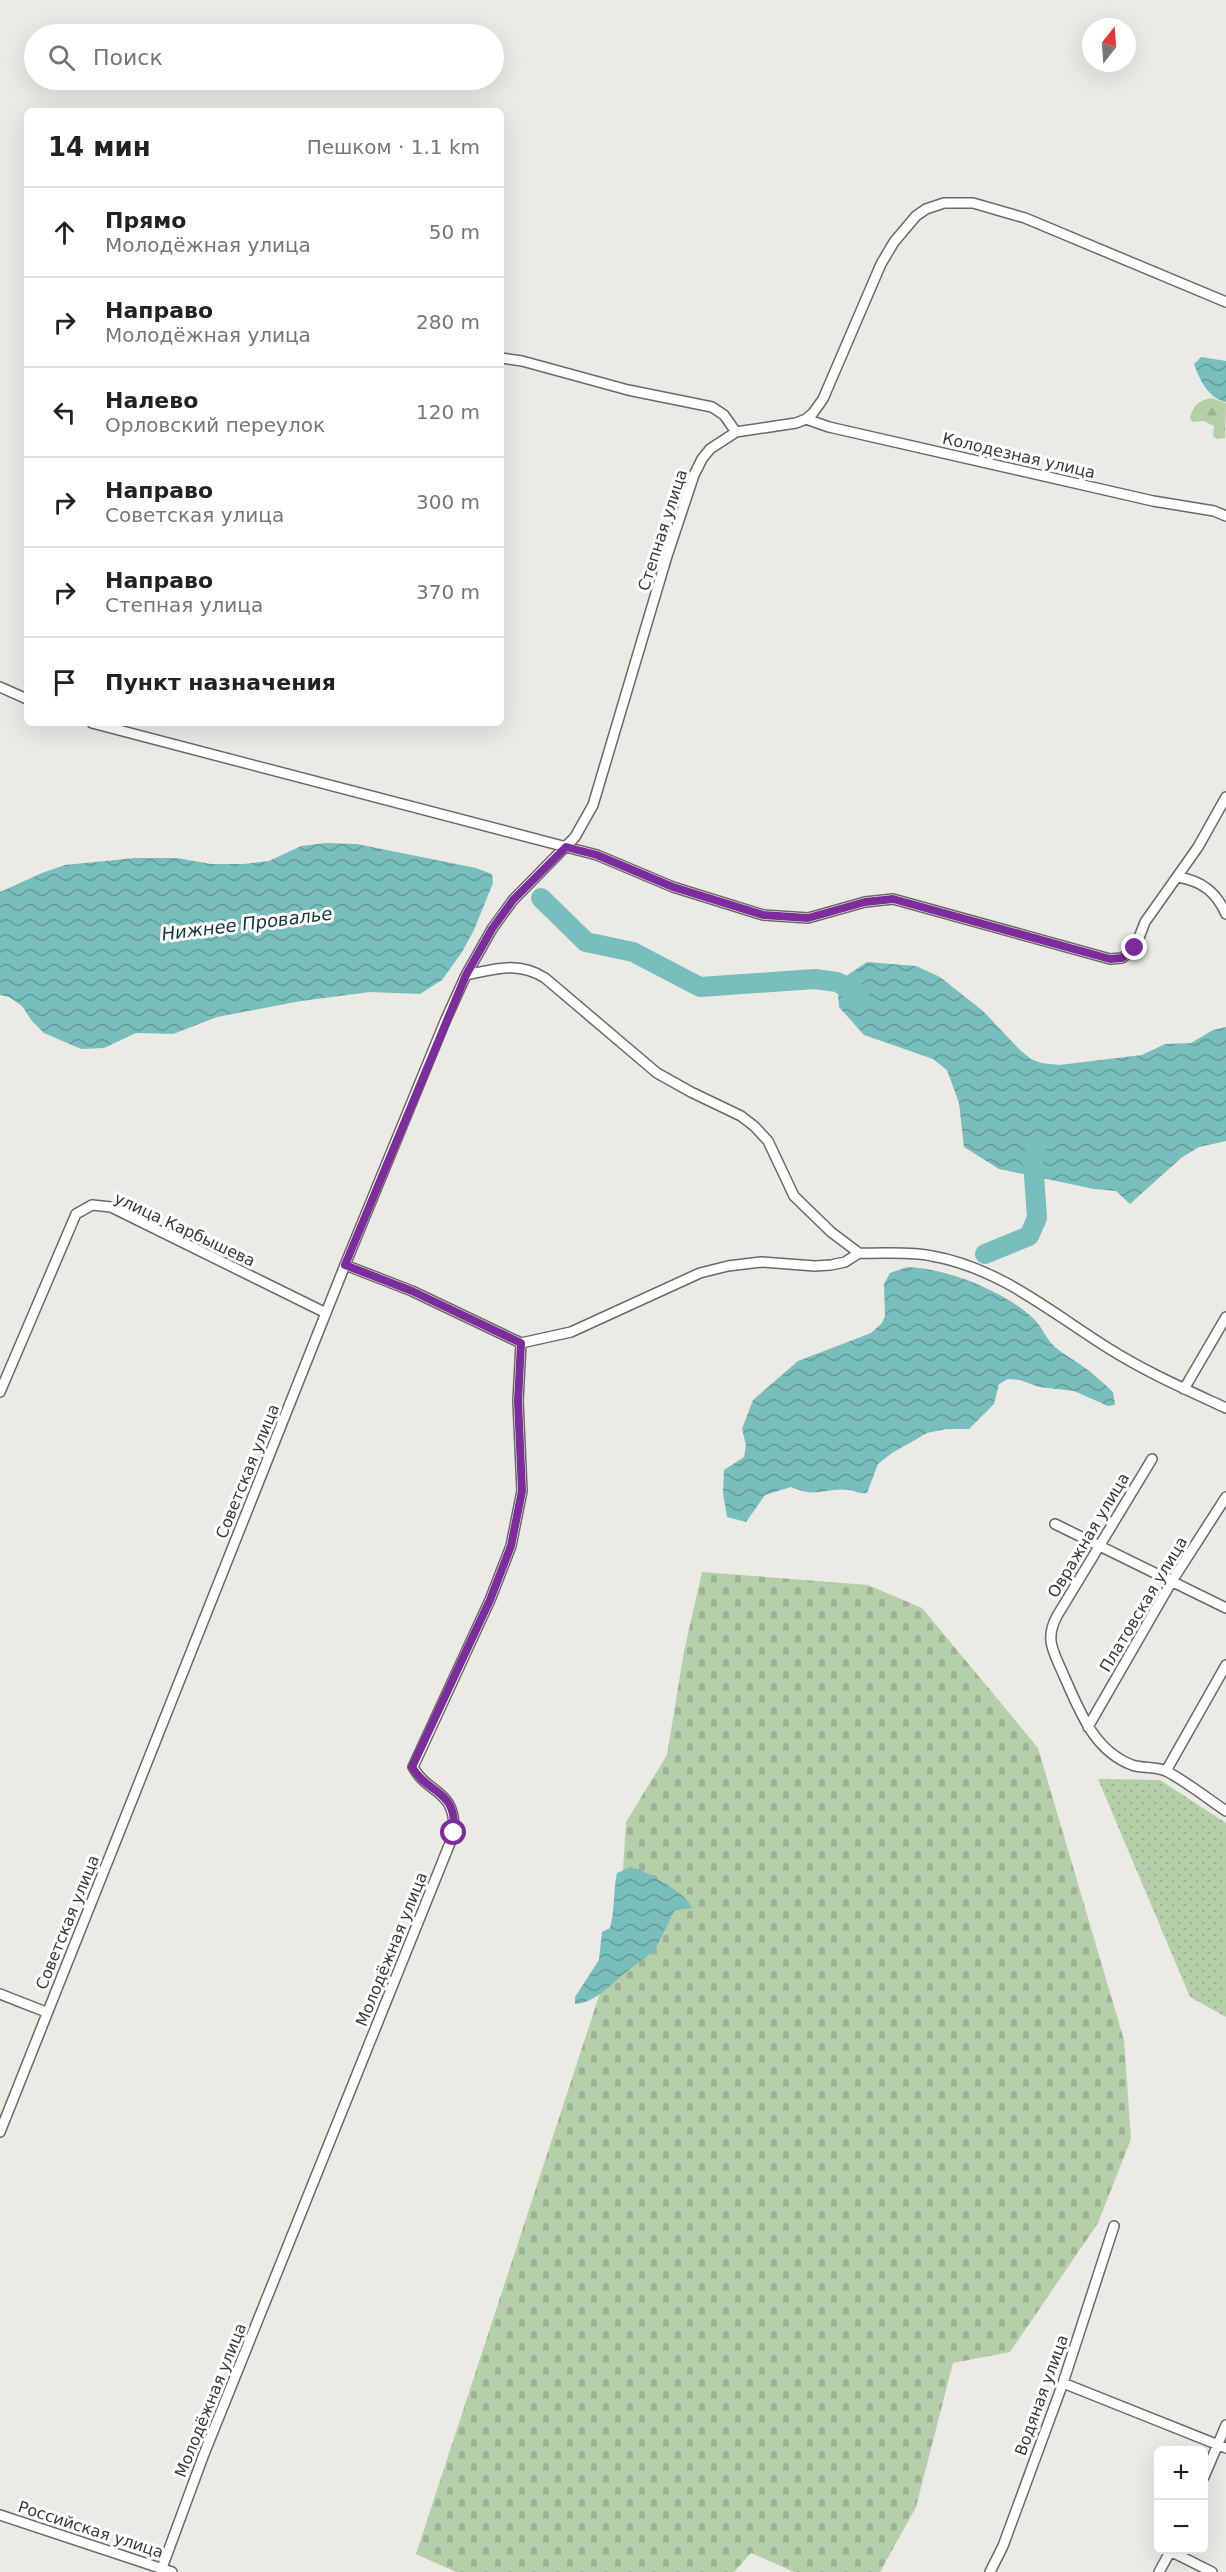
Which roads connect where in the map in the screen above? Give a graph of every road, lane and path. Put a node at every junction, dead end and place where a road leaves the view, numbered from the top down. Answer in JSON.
{"nodes":[{"id":1,"x":1226,"y":302,"type":"edge"},
{"id":2,"x":504,"y":358,"type":"edge"},
{"id":3,"x":806,"y":420,"type":"junction"},
{"id":4,"x":736,"y":432,"type":"junction"},
{"id":5,"x":1226,"y":516,"type":"edge"},
{"id":6,"x":0,"y":687,"type":"edge"},
{"id":7,"x":24,"y":698,"type":"edge"},
{"id":8,"x":103,"y":726,"type":"edge"},
{"id":9,"x":1226,"y":797,"type":"edge"},
{"id":10,"x":566,"y":847,"type":"junction"},
{"id":11,"x":1178,"y":877,"type":"junction"},
{"id":12,"x":1226,"y":914,"type":"edge"},
{"id":13,"x":466,"y":975,"type":"junction"},
{"id":14,"x":859,"y":1253,"type":"junction"},
{"id":15,"x":345,"y":1265,"type":"junction"},
{"id":16,"x":326,"y":1313,"type":"junction"},
{"id":17,"x":1226,"y":1317,"type":"edge"},
{"id":18,"x":521,"y":1343,"type":"junction"},
{"id":19,"x":1184,"y":1389,"type":"junction"},
{"id":20,"x":0,"y":1392,"type":"edge"},
{"id":21,"x":1226,"y":1408,"type":"edge"},
{"id":22,"x":1152,"y":1458,"type":"dead end"},
{"id":23,"x":1226,"y":1497,"type":"edge"},
{"id":24,"x":1055,"y":1524,"type":"dead end"},
{"id":25,"x":1101,"y":1545,"type":"junction"},
{"id":26,"x":1172,"y":1581,"type":"junction"},
{"id":27,"x":1226,"y":1608,"type":"edge"},
{"id":28,"x":1226,"y":1665,"type":"edge"},
{"id":29,"x":1089,"y":1727,"type":"junction"},
{"id":30,"x":1166,"y":1771,"type":"junction"},
{"id":31,"x":1226,"y":1811,"type":"edge"},
{"id":32,"x":0,"y":1994,"type":"edge"},
{"id":33,"x":46,"y":2012,"type":"junction"},
{"id":34,"x":0,"y":2132,"type":"edge"},
{"id":35,"x":1114,"y":2226,"type":"dead end"},
{"id":36,"x":1063,"y":2383,"type":"junction"},
{"id":37,"x":1226,"y":2425,"type":"edge"},
{"id":38,"x":1222,"y":2446,"type":"edge"},
{"id":39,"x":1208,"y":2469,"type":"edge"},
{"id":40,"x":0,"y":2515,"type":"edge"},
{"id":41,"x":1168,"y":2554,"type":"edge"},
{"id":42,"x":1178,"y":2554,"type":"edge"},
{"id":43,"x":162,"y":2568,"type":"junction"},
{"id":44,"x":172,"y":2572,"type":"edge"},
{"id":45,"x":990,"y":2572,"type":"edge"},
{"id":46,"x":1160,"y":2572,"type":"edge"},
{"id":47,"x":1212,"y":2572,"type":"edge"}],
"edges":[{"from":1,"to":3,"type":"street"},
{"from":2,"to":4,"type":"street"},
{"from":3,"to":4,"type":"street","name":"Степная улица"},
{"from":3,"to":5,"type":"street","name":"Колодезная улица"},
{"from":4,"to":10,"type":"street","name":"Степная улица"},
{"from":6,"to":7,"type":"street"},
{"from":8,"to":10,"type":"street"},
{"from":9,"to":11,"type":"street"},
{"from":10,"to":11,"type":"street"},
{"from":10,"to":13,"type":"street","name":"Советская улица"},
{"from":11,"to":12,"type":"street"},
{"from":13,"to":14,"type":"street"},
{"from":13,"to":15,"type":"street","name":"Советская улица"},
{"from":14,"to":18,"type":"street"},
{"from":14,"to":19,"type":"street"},
{"from":15,"to":16,"type":"street","name":"Советская улица"},
{"from":15,"to":18,"type":"street"},
{"from":16,"to":20,"type":"street","name":"улица Карбышева"},
{"from":16,"to":33,"type":"street","name":"Советская улица"},
{"from":17,"to":19,"type":"street"},
{"from":18,"to":43,"type":"street","name":"Молодёжная улица"},
{"from":19,"to":21,"type":"street"},
{"from":22,"to":25,"type":"street","name":"Овражная улица"},
{"from":23,"to":26,"type":"street","name":"Платовская улица"},
{"from":24,"to":25,"type":"street"},
{"from":25,"to":26,"type":"street"},
{"from":25,"to":29,"type":"street","name":"Овражная улица"},
{"from":26,"to":27,"type":"street"},
{"from":26,"to":29,"type":"street","name":"Платовская улица"},
{"from":28,"to":30,"type":"street"},
{"from":29,"to":30,"type":"street"},
{"from":30,"to":31,"type":"street"},
{"from":32,"to":33,"type":"street"},
{"from":33,"to":34,"type":"street","name":"Советская улица"},
{"from":35,"to":36,"type":"street","name":"Водяная улица"},
{"from":36,"to":38,"type":"street"},
{"from":36,"to":45,"type":"street","name":"Водяная улица"},
{"from":37,"to":38,"type":"street"},
{"from":38,"to":39,"type":"street"},
{"from":40,"to":43,"type":"street","name":"Российская улица"},
{"from":41,"to":46,"type":"street"},
{"from":42,"to":47,"type":"street"},
{"from":43,"to":44,"type":"street","name":"Российская улица"}]}
